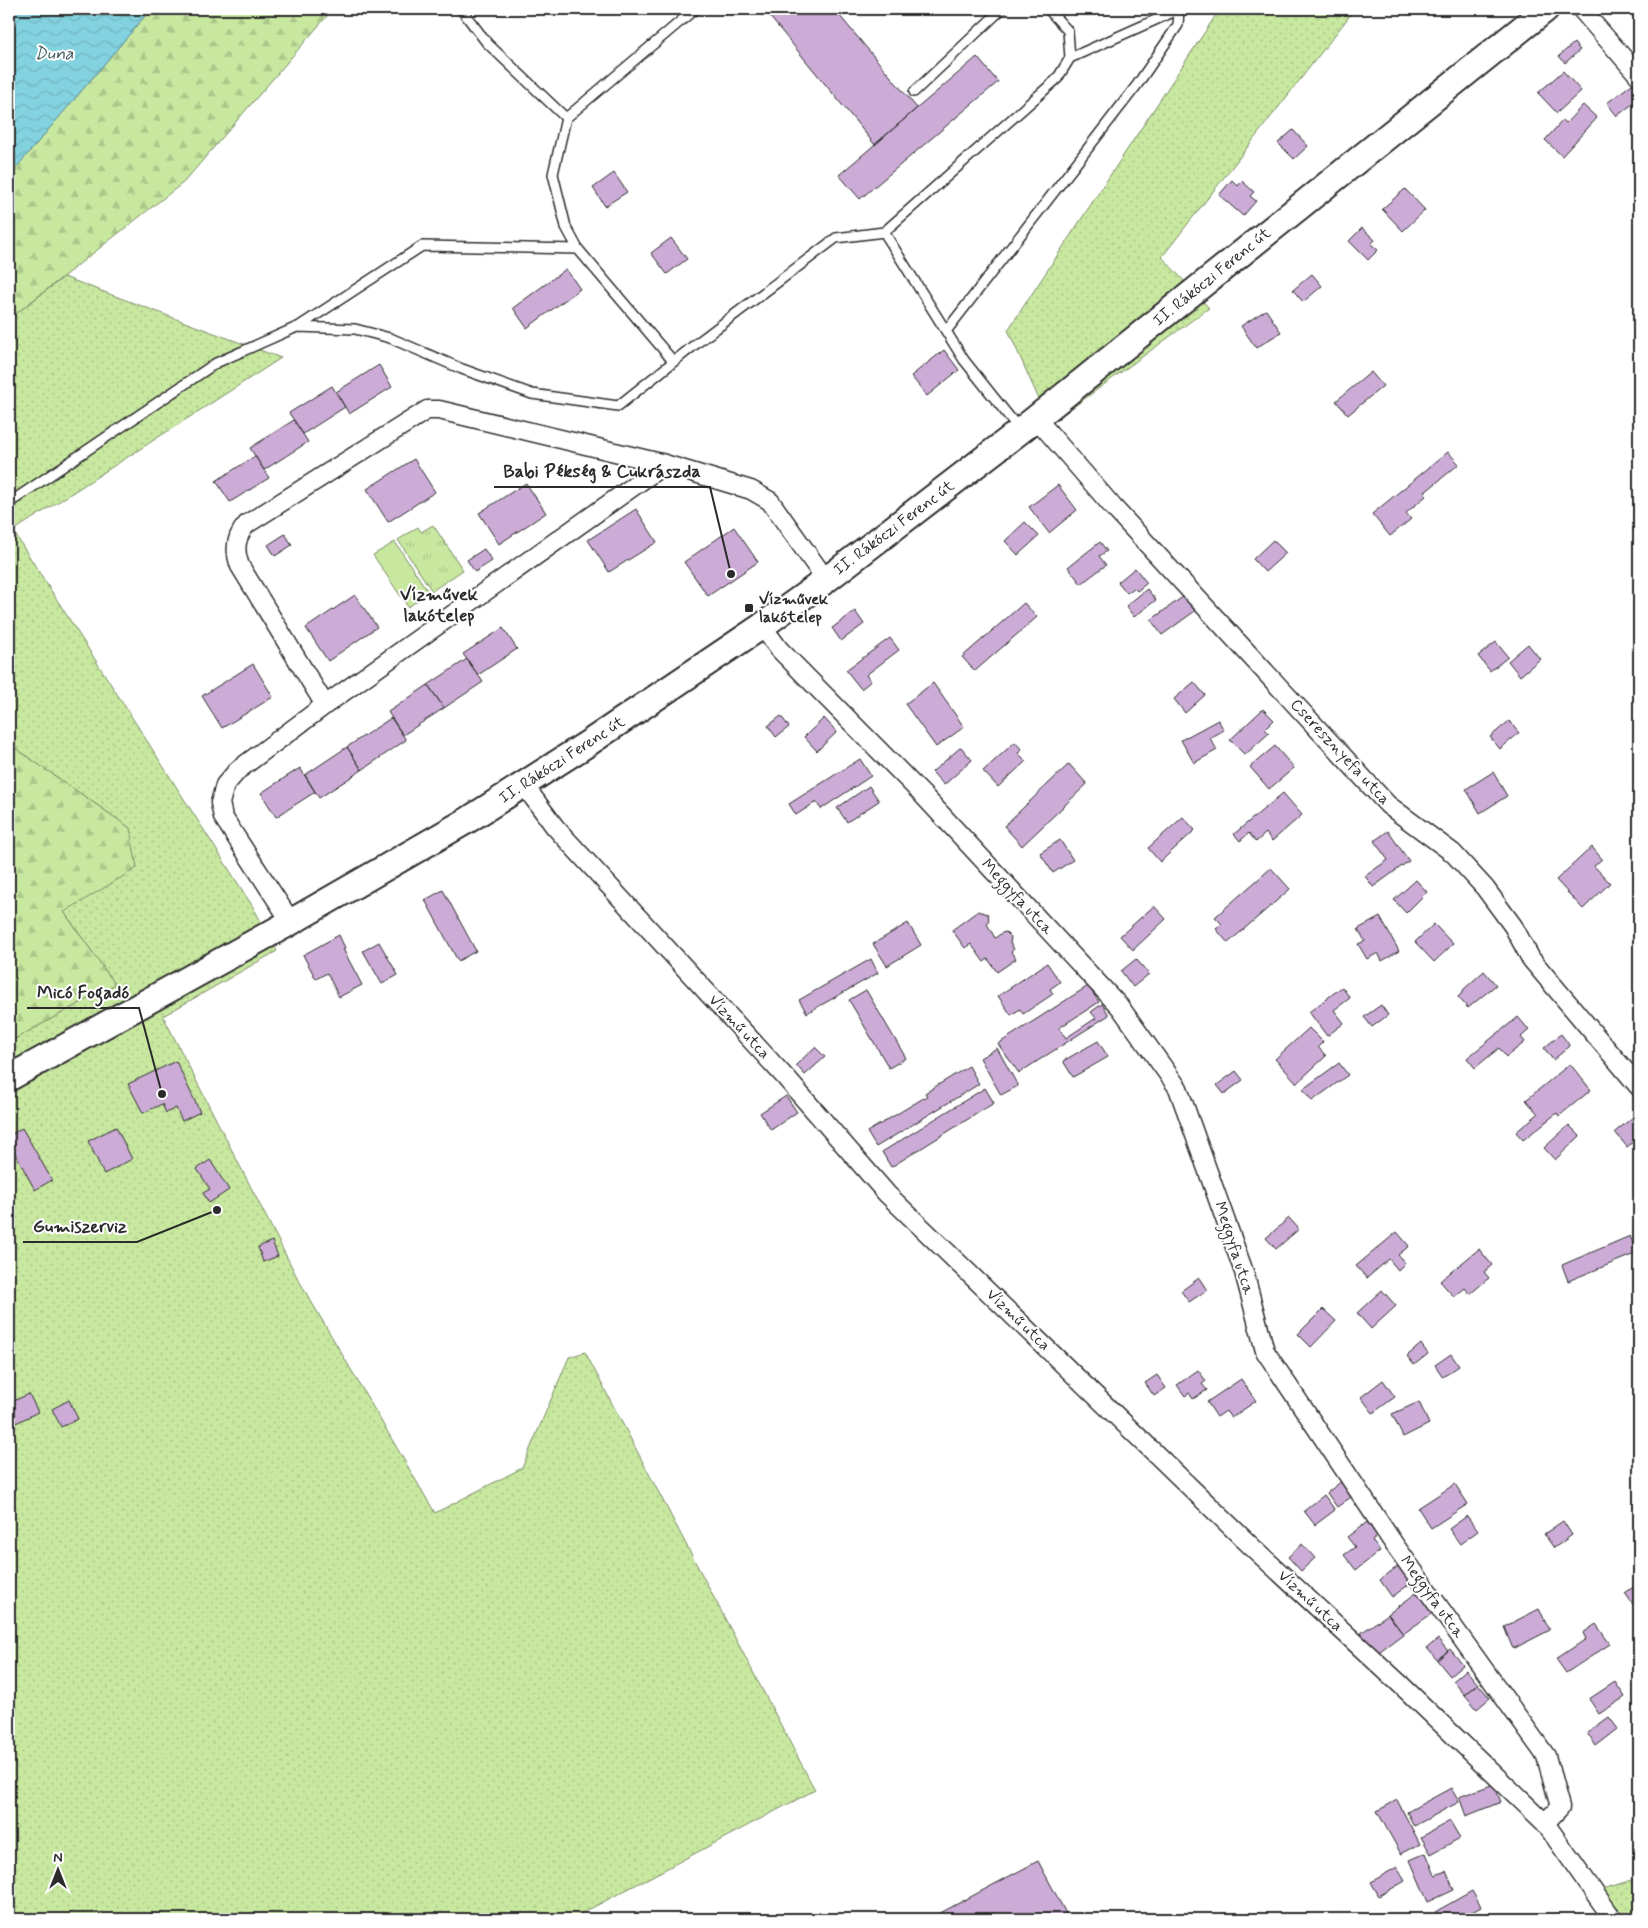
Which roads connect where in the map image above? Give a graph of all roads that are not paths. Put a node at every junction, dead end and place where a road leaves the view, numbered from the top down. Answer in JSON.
{"nodes":[{"id":1,"x":461,"y":9,"type":"edge"},
{"id":2,"x":695,"y":9,"type":"edge"},
{"id":3,"x":1002,"y":9,"type":"edge"},
{"id":4,"x":1048,"y":9,"type":"edge"},
{"id":5,"x":1179,"y":9,"type":"edge"},
{"id":6,"x":1546,"y":9,"type":"edge"},
{"id":7,"x":1581,"y":9,"type":"edge"},
{"id":8,"x":1070,"y":58,"type":"junction"},
{"id":9,"x":1639,"y":76,"type":"edge"},
{"id":10,"x":914,"y":92,"type":"dead end"},
{"id":11,"x":566,"y":118,"type":"junction"},
{"id":12,"x":884,"y":232,"type":"junction"},
{"id":13,"x":578,"y":249,"type":"junction"},
{"id":14,"x":297,"y":327,"type":"junction"},
{"id":15,"x":946,"y":330,"type":"junction"},
{"id":16,"x":673,"y":361,"type":"junction"},
{"id":17,"x":1028,"y":425,"type":"junction"},
{"id":18,"x":665,"y":464,"type":"junction"},
{"id":19,"x":9,"y":503,"type":"edge"},
{"id":20,"x":826,"y":580,"type":"junction"},
{"id":21,"x":762,"y":626,"type":"junction"},
{"id":22,"x":325,"y":705,"type":"junction"},
{"id":23,"x":524,"y":785,"type":"junction"},
{"id":24,"x":291,"y":922,"type":"junction"},
{"id":25,"x":9,"y":1078,"type":"edge"},
{"id":26,"x":1639,"y":1087,"type":"edge"},
{"id":27,"x":1545,"y":1823,"type":"junction"},
{"id":28,"x":1613,"y":1919,"type":"edge"}],
"edges":[{"from":1,"to":11,"type":"lane"},
{"from":2,"to":11,"type":"lane"},
{"from":3,"to":10,"type":"lane"},
{"from":4,"to":8,"type":"lane"},
{"from":5,"to":8,"type":"lane"},
{"from":5,"to":15,"type":"lane"},
{"from":6,"to":17,"type":"main road","name":"II. Rákóczi Ferenc út"},
{"from":7,"to":9,"type":"street"},
{"from":8,"to":12,"type":"lane"},
{"from":11,"to":13,"type":"lane"},
{"from":12,"to":15,"type":"lane"},
{"from":12,"to":16,"type":"lane"},
{"from":13,"to":14,"type":"lane"},
{"from":13,"to":16,"type":"lane"},
{"from":14,"to":16,"type":"lane"},
{"from":14,"to":19,"type":"lane"},
{"from":15,"to":17,"type":"lane"},
{"from":17,"to":20,"type":"main road","name":"II. Rákóczi Ferenc út"},
{"from":17,"to":26,"type":"street","name":"Cseresznyefa utca"},
{"from":18,"to":20,"type":"street"},
{"from":18,"to":22,"type":"street"},
{"from":18,"to":22,"type":"street"},
{"from":20,"to":21,"type":"main road","name":"II. Rákóczi Ferenc út"},
{"from":21,"to":23,"type":"main road","name":"II. Rákóczi Ferenc út"},
{"from":21,"to":27,"type":"street","name":"Meggyfa utca"},
{"from":22,"to":24,"type":"street"},
{"from":23,"to":24,"type":"main road","name":"II. Rákóczi Ferenc út"},
{"from":23,"to":27,"type":"street","name":"Vízmű utca"},
{"from":24,"to":25,"type":"main road","name":"II. Rákóczi Ferenc út"},
{"from":27,"to":28,"type":"street"}]}
